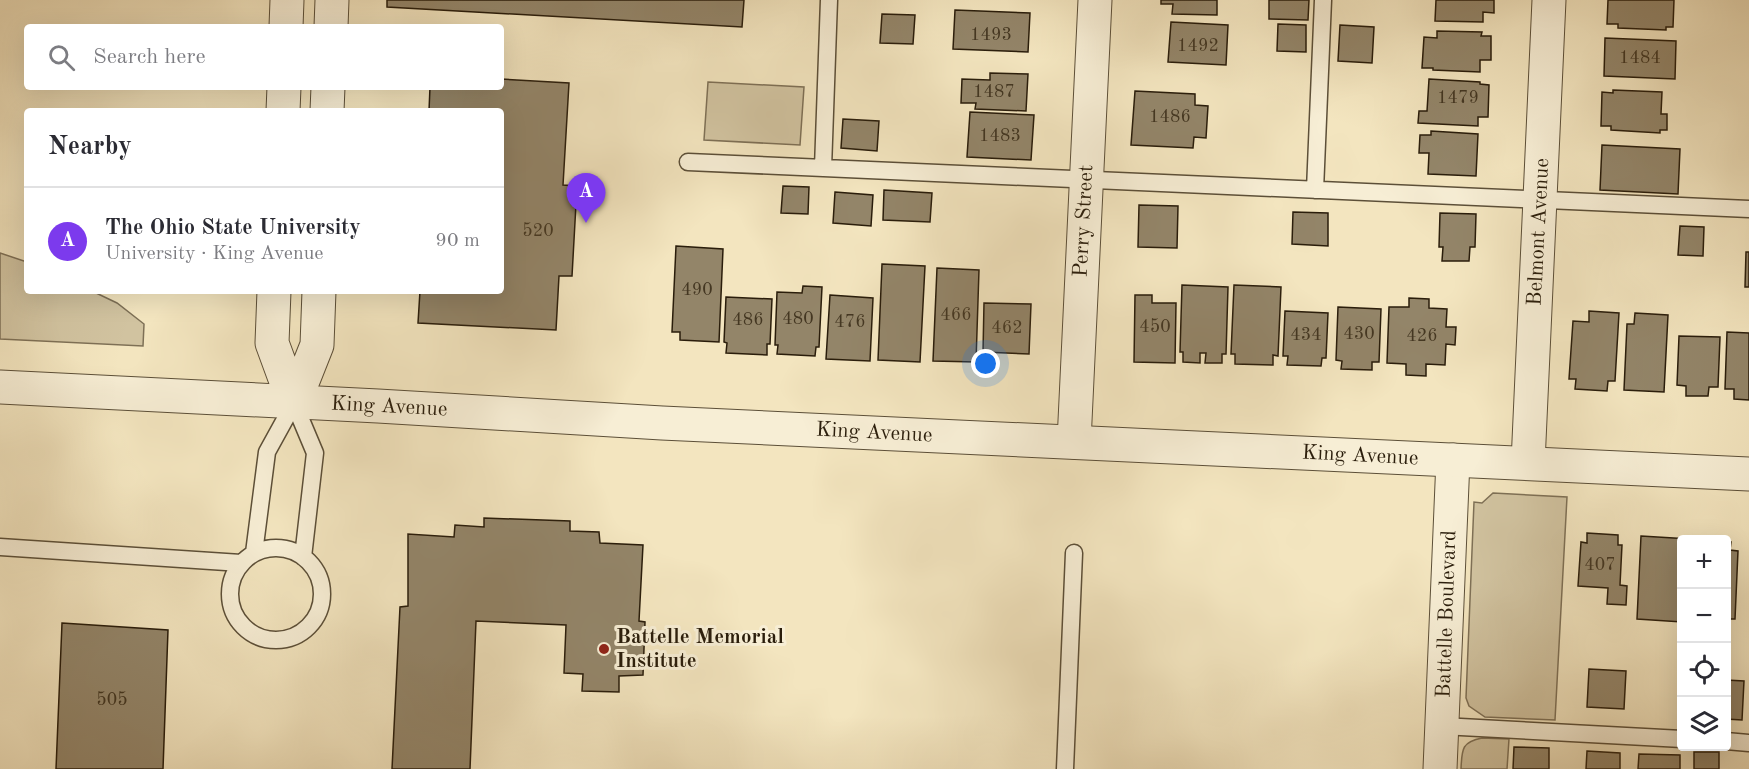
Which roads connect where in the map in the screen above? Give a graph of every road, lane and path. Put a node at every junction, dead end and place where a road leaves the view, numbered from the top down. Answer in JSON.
{"nodes":[{"id":1,"x":287,"y":0,"type":"edge"},
{"id":2,"x":332,"y":0,"type":"edge"},
{"id":3,"x":829,"y":0,"type":"edge"},
{"id":4,"x":1095,"y":0,"type":"edge"},
{"id":5,"x":1323,"y":0,"type":"edge"},
{"id":6,"x":1549,"y":0,"type":"edge"},
{"id":7,"x":286,"y":24,"type":"edge"},
{"id":8,"x":331,"y":24,"type":"edge"},
{"id":9,"x":284,"y":90,"type":"edge"},
{"id":10,"x":328,"y":90,"type":"edge"},
{"id":11,"x":283,"y":108,"type":"edge"},
{"id":12,"x":327,"y":108,"type":"edge"},
{"id":13,"x":688,"y":162,"type":"dead end"},
{"id":14,"x":824,"y":168,"type":"junction"},
{"id":15,"x":1086,"y":180,"type":"junction"},
{"id":16,"x":1315,"y":190,"type":"junction"},
{"id":17,"x":1540,"y":200,"type":"junction"},
{"id":18,"x":1749,"y":209,"type":"edge"},
{"id":19,"x":274,"y":294,"type":"edge"},
{"id":20,"x":319,"y":294,"type":"edge"},
{"id":21,"x":0,"y":387,"type":"edge"},
{"id":22,"x":294,"y":403,"type":"junction"},
{"id":23,"x":1074,"y":442,"type":"junction"},
{"id":24,"x":1453,"y":460,"type":"junction"},
{"id":25,"x":1528,"y":463,"type":"junction"},
{"id":26,"x":1749,"y":474,"type":"edge"},
{"id":27,"x":0,"y":547,"type":"edge"},
{"id":28,"x":1074,"y":553,"type":"dead end"},
{"id":29,"x":303,"y":557,"type":"junction"},
{"id":30,"x":248,"y":558,"type":"junction"},
{"id":31,"x":1442,"y":726,"type":"junction"},
{"id":32,"x":1677,"y":739,"type":"edge"},
{"id":33,"x":1731,"y":741,"type":"edge"},
{"id":34,"x":1749,"y":743,"type":"edge"},
{"id":35,"x":1065,"y":769,"type":"edge"},
{"id":36,"x":1440,"y":769,"type":"edge"}],
"edges":[{"from":1,"to":7,"type":"street"},
{"from":2,"to":8,"type":"street"},
{"from":3,"to":14,"type":"lane"},
{"from":4,"to":15,"type":"street","name":"Perry Street"},
{"from":5,"to":16,"type":"lane"},
{"from":6,"to":17,"type":"street","name":"Belmont Avenue"},
{"from":9,"to":11,"type":"street"},
{"from":10,"to":12,"type":"street"},
{"from":13,"to":14,"type":"lane"},
{"from":14,"to":15,"type":"lane"},
{"from":15,"to":16,"type":"lane"},
{"from":15,"to":23,"type":"street","name":"Perry Street"},
{"from":16,"to":17,"type":"lane"},
{"from":17,"to":18,"type":"lane"},
{"from":17,"to":25,"type":"street","name":"Belmont Avenue"},
{"from":19,"to":22,"type":"street"},
{"from":20,"to":22,"type":"street"},
{"from":21,"to":22,"type":"street","name":"King Avenue"},
{"from":22,"to":23,"type":"street","name":"King Avenue"},
{"from":22,"to":29,"type":"lane"},
{"from":22,"to":30,"type":"lane"},
{"from":23,"to":24,"type":"street","name":"King Avenue"},
{"from":24,"to":25,"type":"street","name":"King Avenue"},
{"from":24,"to":31,"type":"street","name":"Battelle Boulevard"},
{"from":25,"to":26,"type":"street","name":"King Avenue"},
{"from":27,"to":30,"type":"lane"},
{"from":28,"to":35,"type":"lane"},
{"from":29,"to":30,"type":"lane"},
{"from":29,"to":30,"type":"lane"},
{"from":31,"to":32,"type":"lane"},
{"from":31,"to":36,"type":"street","name":"Battelle Boulevard"},
{"from":33,"to":34,"type":"lane"}]}
